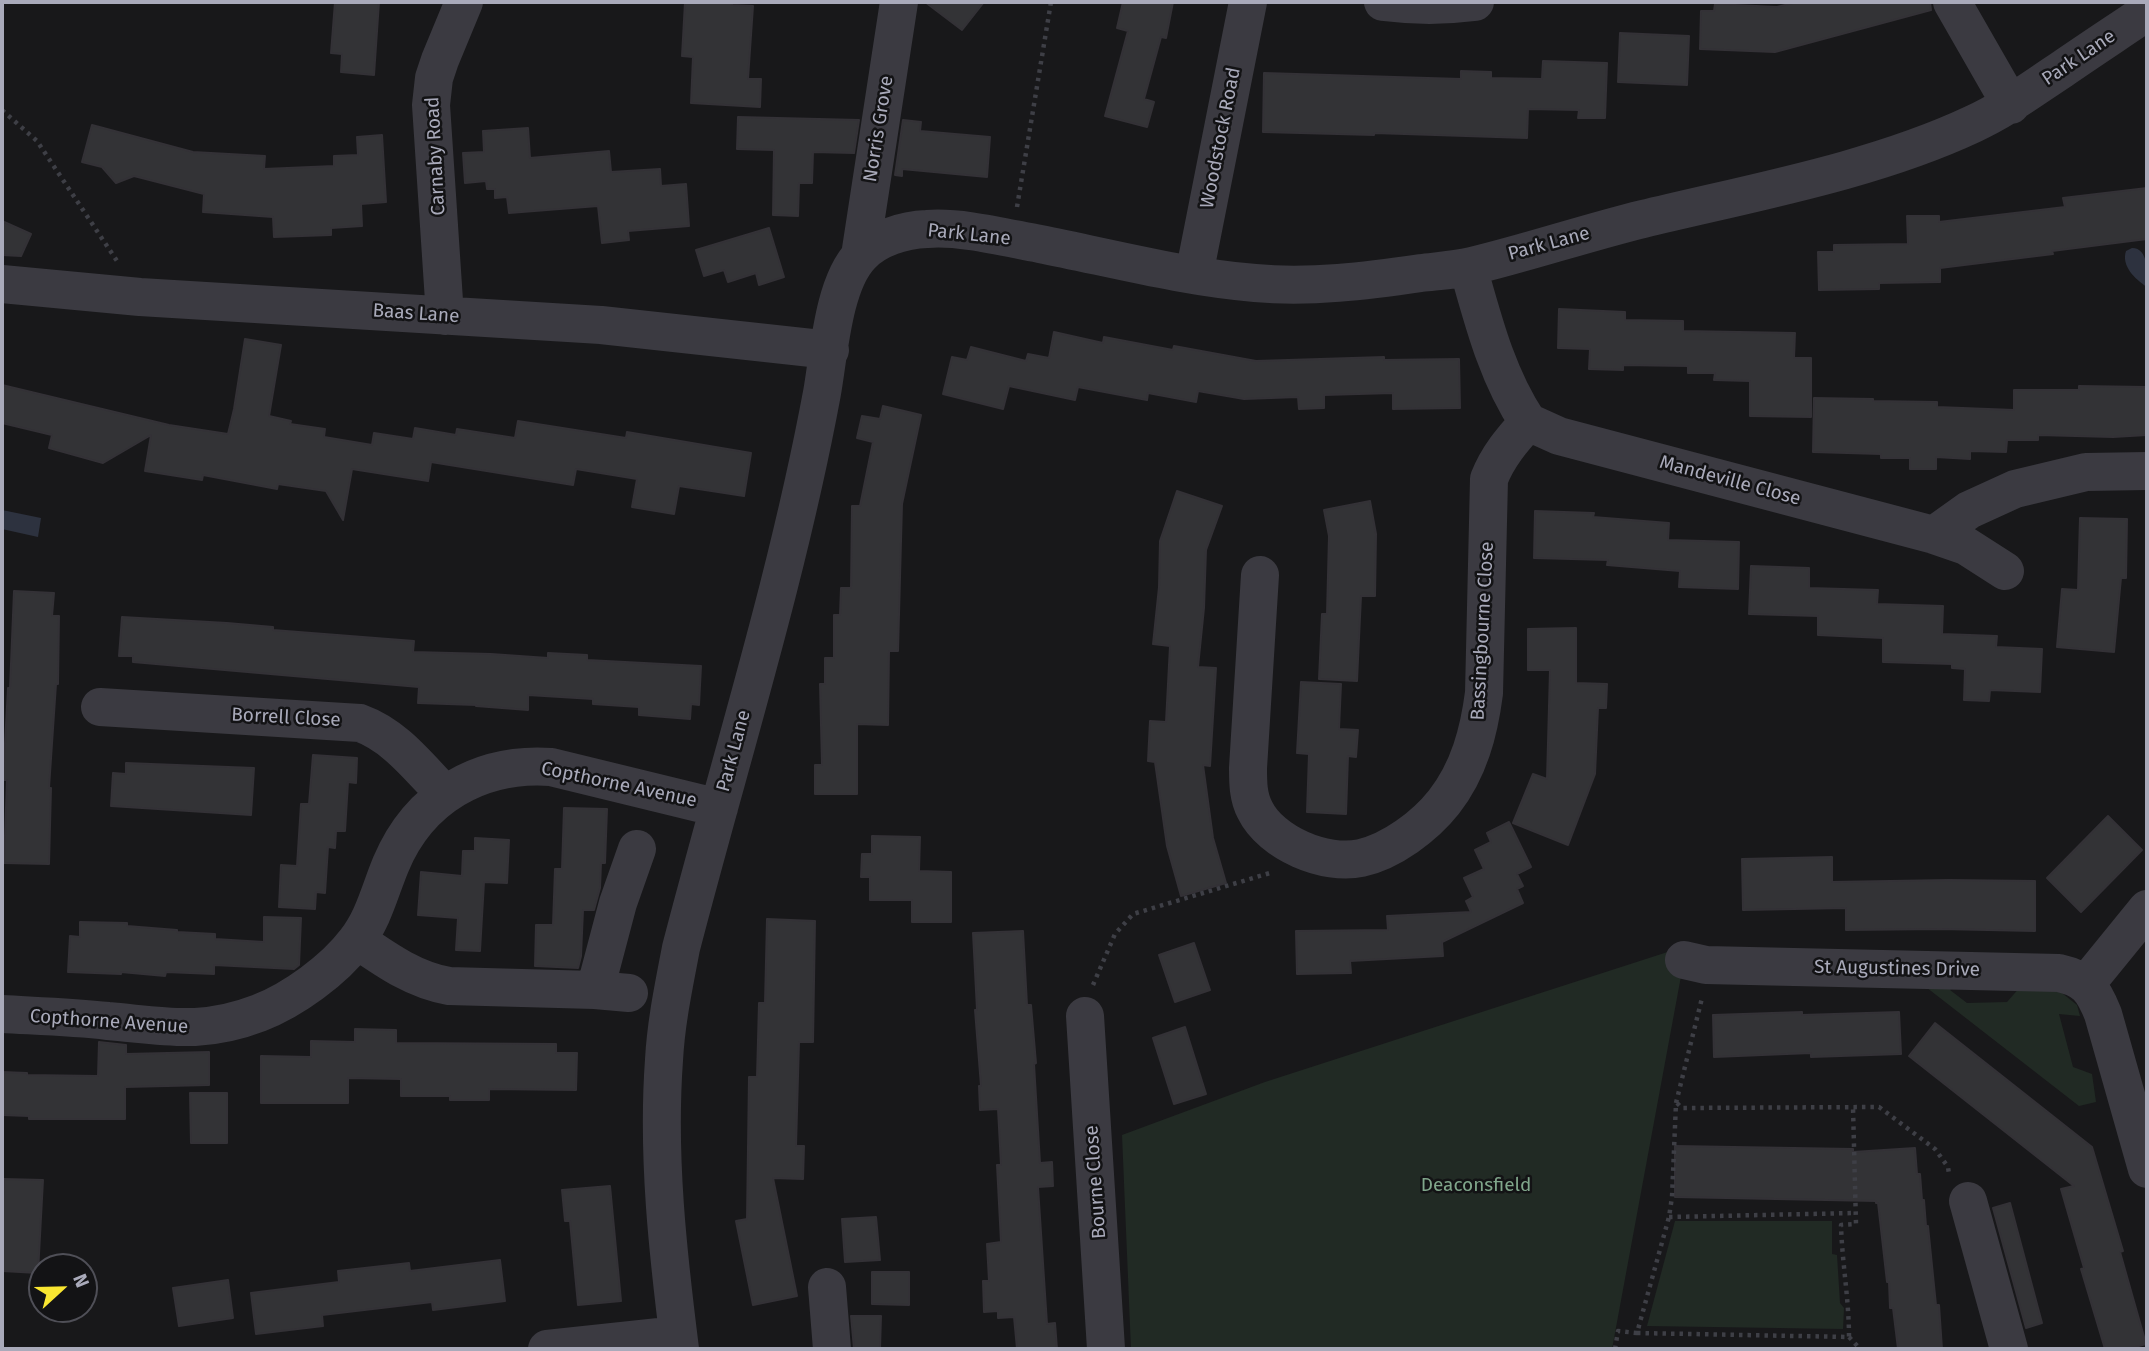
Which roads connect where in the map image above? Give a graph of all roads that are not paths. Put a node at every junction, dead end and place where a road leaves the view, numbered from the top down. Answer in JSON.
{"nodes":[{"id":1,"x":464,"y":2,"type":"edge"},
{"id":2,"x":899,"y":2,"type":"edge"},
{"id":3,"x":1248,"y":2,"type":"edge"},
{"id":4,"x":1383,"y":2,"type":"edge"},
{"id":5,"x":1475,"y":2,"type":"edge"},
{"id":6,"x":1952,"y":2,"type":"edge"},
{"id":7,"x":2147,"y":12,"type":"edge"},
{"id":8,"x":2011,"y":104,"type":"junction"},
{"id":9,"x":860,"y":256,"type":"junction"},
{"id":10,"x":1468,"y":267,"type":"junction"},
{"id":11,"x":1194,"y":275,"type":"junction"},
{"id":12,"x":2,"y":284,"type":"edge"},
{"id":13,"x":446,"y":316,"type":"junction"},
{"id":14,"x":830,"y":350,"type":"junction"},
{"id":15,"x":1528,"y":422,"type":"junction"},
{"id":16,"x":2147,"y":471,"type":"edge"},
{"id":17,"x":1934,"y":535,"type":"junction"},
{"id":18,"x":2005,"y":571,"type":"dead end"},
{"id":19,"x":1260,"y":576,"type":"dead end"},
{"id":20,"x":100,"y":707,"type":"dead end"},
{"id":21,"x":445,"y":794,"type":"junction"},
{"id":22,"x":719,"y":808,"type":"junction"},
{"id":23,"x":637,"y":849,"type":"dead end"},
{"id":24,"x":2147,"y":909,"type":"edge"},
{"id":25,"x":357,"y":940,"type":"junction"},
{"id":26,"x":1700,"y":964,"type":"road end"},
{"id":27,"x":2086,"y":984,"type":"junction"},
{"id":28,"x":2,"y":1014,"type":"edge"},
{"id":29,"x":1085,"y":1016,"type":"road end"},
{"id":30,"x":2147,"y":1169,"type":"edge"},
{"id":31,"x":1968,"y":1201,"type":"road end"},
{"id":32,"x":827,"y":1287,"type":"dead end"},
{"id":33,"x":679,"y":1342,"type":"edge"},
{"id":34,"x":547,"y":1349,"type":"edge"},
{"id":35,"x":832,"y":1349,"type":"edge"},
{"id":36,"x":1106,"y":1349,"type":"edge"},
{"id":37,"x":2009,"y":1349,"type":"edge"}],
"edges":[{"from":1,"to":13,"type":"street","name":"Carnaby Road"},
{"from":2,"to":9,"type":"street","name":"Norris Grove"},
{"from":3,"to":11,"type":"street","name":"Woodstock Road"},
{"from":4,"to":5,"type":"street"},
{"from":6,"to":8,"type":"street"},
{"from":7,"to":8,"type":"street","name":"Park Lane"},
{"from":8,"to":10,"type":"street","name":"Park Lane"},
{"from":9,"to":11,"type":"street","name":"Park Lane"},
{"from":9,"to":14,"type":"street","name":"Park Lane"},
{"from":10,"to":11,"type":"street","name":"Park Lane"},
{"from":10,"to":15,"type":"street"},
{"from":12,"to":13,"type":"street","name":"Baas Lane"},
{"from":13,"to":14,"type":"street","name":"Baas Lane"},
{"from":14,"to":22,"type":"street","name":"Park Lane"},
{"from":15,"to":17,"type":"street","name":"Mandeville Close"},
{"from":15,"to":19,"type":"street","name":"Bassingbourne Close"},
{"from":16,"to":17,"type":"street"},
{"from":17,"to":18,"type":"street","name":"Mandeville Close"},
{"from":20,"to":21,"type":"street","name":"Borrell Close"},
{"from":21,"to":22,"type":"street","name":"Copthorne Avenue"},
{"from":21,"to":25,"type":"street","name":"Copthorne Avenue"},
{"from":22,"to":33,"type":"street","name":"Park Lane"},
{"from":23,"to":25,"type":"street"},
{"from":24,"to":27,"type":"street"},
{"from":25,"to":28,"type":"street","name":"Copthorne Avenue"},
{"from":26,"to":27,"type":"street","name":"St Augustines Drive"},
{"from":27,"to":30,"type":"street"},
{"from":29,"to":36,"type":"street","name":"Bourne Close"},
{"from":31,"to":37,"type":"street"},
{"from":32,"to":35,"type":"street"},
{"from":33,"to":34,"type":"street"}]}
